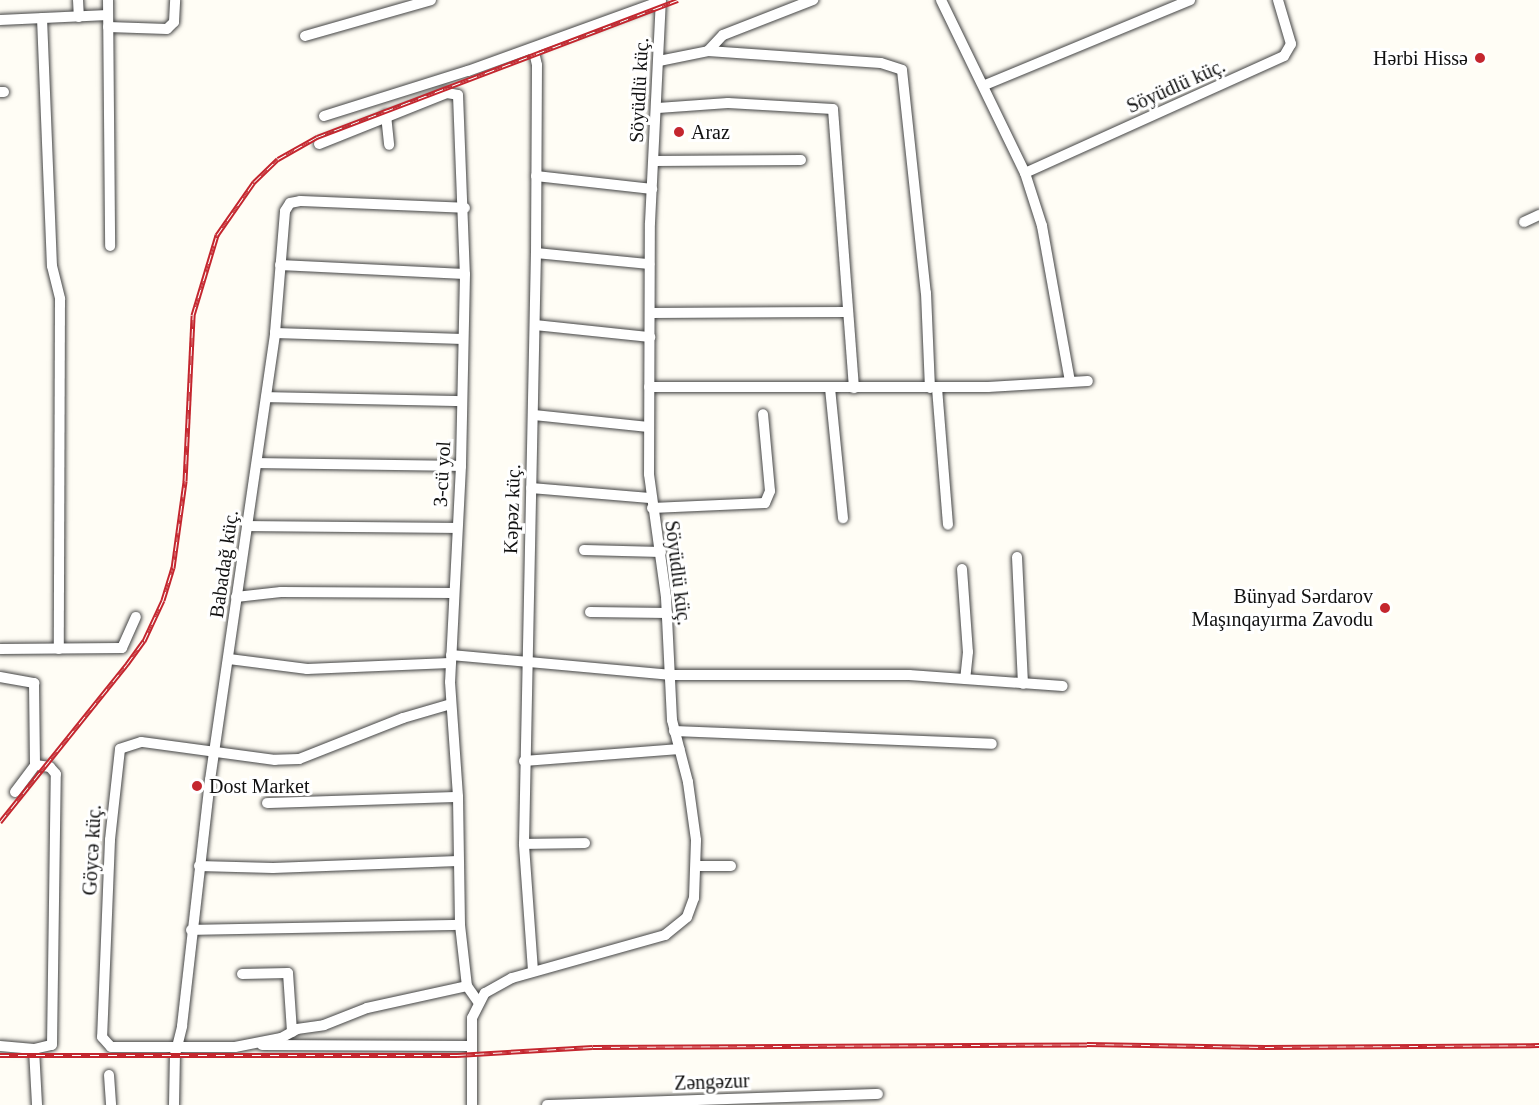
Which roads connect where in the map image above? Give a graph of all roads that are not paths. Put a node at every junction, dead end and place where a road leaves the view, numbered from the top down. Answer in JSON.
{"nodes":[{"id":1,"x":78,"y":0,"type":"edge"},
{"id":2,"x":108,"y":0,"type":"edge"},
{"id":3,"x":175,"y":0,"type":"edge"},
{"id":4,"x":431,"y":0,"type":"edge"},
{"id":5,"x":813,"y":0,"type":"edge"},
{"id":6,"x":941,"y":0,"type":"edge"},
{"id":7,"x":1190,"y":0,"type":"edge"},
{"id":8,"x":1278,"y":0,"type":"edge"},
{"id":9,"x":661,"y":1,"type":"edge"},
{"id":10,"x":108,"y":15,"type":"junction"},
{"id":11,"x":79,"y":16,"type":"junction"},
{"id":12,"x":42,"y":18,"type":"junction"},
{"id":13,"x":0,"y":20,"type":"edge"},
{"id":14,"x":108,"y":27,"type":"junction"},
{"id":15,"x":305,"y":36,"type":"dead end"},
{"id":16,"x":533,"y":48,"type":"junction"},
{"id":17,"x":708,"y":51,"type":"junction"},
{"id":18,"x":659,"y":61,"type":"junction"},
{"id":19,"x":985,"y":85,"type":"junction"},
{"id":20,"x":658,"y":108,"type":"junction"},
{"id":21,"x":386,"y":115,"type":"junction"},
{"id":22,"x":324,"y":116,"type":"dead end"},
{"id":23,"x":319,"y":144,"type":"dead end"},
{"id":24,"x":389,"y":145,"type":"dead end"},
{"id":25,"x":801,"y":160,"type":"dead end"},
{"id":26,"x":654,"y":161,"type":"junction"},
{"id":27,"x":1025,"y":172,"type":"junction"},
{"id":28,"x":536,"y":176,"type":"junction"},
{"id":29,"x":652,"y":189,"type":"junction"},
{"id":30,"x":465,"y":208,"type":"junction"},
{"id":31,"x":1539,"y":215,"type":"edge"},
{"id":32,"x":1524,"y":222,"type":"dead end"},
{"id":33,"x":110,"y":246,"type":"dead end"},
{"id":34,"x":536,"y":253,"type":"junction"},
{"id":35,"x":649,"y":264,"type":"junction"},
{"id":36,"x":280,"y":265,"type":"junction"},
{"id":37,"x":465,"y":274,"type":"junction"},
{"id":38,"x":847,"y":312,"type":"junction"},
{"id":39,"x":650,"y":313,"type":"junction"},
{"id":40,"x":535,"y":325,"type":"junction"},
{"id":41,"x":275,"y":333,"type":"junction"},
{"id":42,"x":650,"y":337,"type":"junction"},
{"id":43,"x":463,"y":339,"type":"junction"},
{"id":44,"x":1088,"y":381,"type":"dead end"},
{"id":45,"x":1070,"y":382,"type":"junction"},
{"id":46,"x":649,"y":387,"type":"junction"},
{"id":47,"x":830,"y":388,"type":"junction"},
{"id":48,"x":854,"y":388,"type":"junction"},
{"id":49,"x":934,"y":388,"type":"junction"},
{"id":50,"x":266,"y":397,"type":"junction"},
{"id":51,"x":462,"y":401,"type":"junction"},
{"id":52,"x":763,"y":414,"type":"dead end"},
{"id":53,"x":534,"y":415,"type":"junction"},
{"id":54,"x":648,"y":427,"type":"junction"},
{"id":55,"x":258,"y":463,"type":"junction"},
{"id":56,"x":461,"y":466,"type":"junction"},
{"id":57,"x":531,"y":488,"type":"junction"},
{"id":58,"x":651,"y":503,"type":"junction"},
{"id":59,"x":843,"y":518,"type":"dead end"},
{"id":60,"x":948,"y":525,"type":"dead end"},
{"id":61,"x":247,"y":526,"type":"junction"},
{"id":62,"x":457,"y":528,"type":"junction"},
{"id":63,"x":585,"y":549,"type":"dead end"},
{"id":64,"x":661,"y":552,"type":"junction"},
{"id":65,"x":1017,"y":557,"type":"dead end"},
{"id":66,"x":962,"y":569,"type":"dead end"},
{"id":67,"x":454,"y":593,"type":"junction"},
{"id":68,"x":236,"y":597,"type":"junction"},
{"id":69,"x":590,"y":612,"type":"dead end"},
{"id":70,"x":667,"y":613,"type":"junction"},
{"id":71,"x":136,"y":617,"type":"dead end"},
{"id":72,"x":0,"y":649,"type":"edge"},
{"id":73,"x":59,"y":649,"type":"junction"},
{"id":74,"x":229,"y":659,"type":"junction"},
{"id":75,"x":451,"y":659,"type":"junction"},
{"id":76,"x":526,"y":661,"type":"junction"},
{"id":77,"x":669,"y":675,"type":"junction"},
{"id":78,"x":0,"y":677,"type":"edge"},
{"id":79,"x":965,"y":679,"type":"junction"},
{"id":80,"x":1023,"y":684,"type":"junction"},
{"id":81,"x":1063,"y":686,"type":"dead end"},
{"id":82,"x":451,"y":704,"type":"junction"},
{"id":83,"x":674,"y":730,"type":"junction"},
{"id":84,"x":992,"y":744,"type":"dead end"},
{"id":85,"x":680,"y":749,"type":"junction"},
{"id":86,"x":214,"y":752,"type":"junction"},
{"id":87,"x":524,"y":761,"type":"junction"},
{"id":88,"x":35,"y":765,"type":"junction"},
{"id":89,"x":15,"y":792,"type":"dead end"},
{"id":90,"x":458,"y":796,"type":"junction"},
{"id":91,"x":267,"y":803,"type":"dead end"},
{"id":92,"x":585,"y":843,"type":"dead end"},
{"id":93,"x":524,"y":844,"type":"junction"},
{"id":94,"x":458,"y":861,"type":"junction"},
{"id":95,"x":199,"y":866,"type":"junction"},
{"id":96,"x":697,"y":866,"type":"junction"},
{"id":97,"x":731,"y":866,"type":"dead end"},
{"id":98,"x":460,"y":925,"type":"junction"},
{"id":99,"x":191,"y":930,"type":"junction"},
{"id":100,"x":533,"y":971,"type":"junction"},
{"id":101,"x":242,"y":974,"type":"dead end"},
{"id":102,"x":467,"y":986,"type":"junction"},
{"id":103,"x":478,"y":1002,"type":"junction"},
{"id":104,"x":292,"y":1032,"type":"junction"},
{"id":105,"x":250,"y":1044,"type":"junction"},
{"id":106,"x":0,"y":1046,"type":"edge"},
{"id":107,"x":471,"y":1046,"type":"junction"},
{"id":108,"x":177,"y":1048,"type":"junction"},
{"id":109,"x":34,"y":1049,"type":"junction"},
{"id":110,"x":109,"y":1075,"type":"dead end"},
{"id":111,"x":878,"y":1094,"type":"dead end"},
{"id":112,"x":37,"y":1105,"type":"edge"},
{"id":113,"x":111,"y":1105,"type":"edge"},
{"id":114,"x":174,"y":1105,"type":"edge"},
{"id":115,"x":472,"y":1105,"type":"edge"},
{"id":116,"x":546,"y":1105,"type":"edge"}],
"edges":[{"from":1,"to":11,"type":"street"},
{"from":2,"to":10,"type":"street"},
{"from":3,"to":14,"type":"street"},
{"from":4,"to":15,"type":"street"},
{"from":5,"to":17,"type":"street"},
{"from":6,"to":19,"type":"street"},
{"from":7,"to":19,"type":"street"},
{"from":8,"to":27,"type":"street","name":"Söyüdlü küç."},
{"from":9,"to":16,"type":"street"},
{"from":9,"to":18,"type":"street","name":"Söyüdlü küç."},
{"from":10,"to":11,"type":"street"},
{"from":10,"to":14,"type":"street"},
{"from":11,"to":12,"type":"street"},
{"from":12,"to":13,"type":"street"},
{"from":12,"to":73,"type":"street"},
{"from":14,"to":33,"type":"street"},
{"from":16,"to":22,"type":"street"},
{"from":16,"to":28,"type":"street","name":"Kəpəz küç."},
{"from":17,"to":18,"type":"street"},
{"from":17,"to":49,"type":"street"},
{"from":18,"to":20,"type":"street","name":"Söyüdlü küç."},
{"from":19,"to":27,"type":"street"},
{"from":20,"to":26,"type":"street","name":"Söyüdlü küç."},
{"from":20,"to":38,"type":"street"},
{"from":21,"to":23,"type":"street","name":"3-cü yol"},
{"from":21,"to":24,"type":"street"},
{"from":21,"to":30,"type":"street","name":"3-cü yol"},
{"from":25,"to":26,"type":"street"},
{"from":26,"to":29,"type":"street","name":"Söyüdlü küç."},
{"from":27,"to":45,"type":"street"},
{"from":28,"to":29,"type":"street"},
{"from":28,"to":34,"type":"street","name":"Kəpəz küç."},
{"from":29,"to":35,"type":"street","name":"Söyüdlü küç."},
{"from":30,"to":36,"type":"street","name":"Babadağ küç."},
{"from":30,"to":37,"type":"street","name":"3-cü yol"},
{"from":31,"to":32,"type":"street"},
{"from":34,"to":35,"type":"street"},
{"from":34,"to":40,"type":"street","name":"Kəpəz küç."},
{"from":35,"to":39,"type":"street","name":"Söyüdlü küç."},
{"from":36,"to":37,"type":"street"},
{"from":36,"to":41,"type":"street","name":"Babadağ küç."},
{"from":37,"to":43,"type":"street","name":"3-cü yol"},
{"from":38,"to":39,"type":"street"},
{"from":38,"to":48,"type":"street"},
{"from":39,"to":42,"type":"street","name":"Söyüdlü küç."},
{"from":40,"to":42,"type":"street"},
{"from":40,"to":53,"type":"street","name":"Kəpəz küç."},
{"from":41,"to":43,"type":"street"},
{"from":41,"to":50,"type":"street","name":"Babadağ küç."},
{"from":42,"to":46,"type":"street","name":"Söyüdlü küç."},
{"from":43,"to":51,"type":"street","name":"3-cü yol"},
{"from":44,"to":45,"type":"street"},
{"from":45,"to":49,"type":"street"},
{"from":46,"to":47,"type":"street"},
{"from":46,"to":54,"type":"street","name":"Söyüdlü küç."},
{"from":47,"to":48,"type":"street"},
{"from":47,"to":59,"type":"street"},
{"from":48,"to":49,"type":"street"},
{"from":49,"to":60,"type":"street"},
{"from":50,"to":51,"type":"street"},
{"from":50,"to":55,"type":"street","name":"Babadağ küç."},
{"from":51,"to":56,"type":"street","name":"3-cü yol"},
{"from":52,"to":58,"type":"street"},
{"from":53,"to":54,"type":"street"},
{"from":53,"to":57,"type":"street","name":"Kəpəz küç."},
{"from":54,"to":58,"type":"street","name":"Söyüdlü küç."},
{"from":55,"to":56,"type":"street"},
{"from":55,"to":61,"type":"street","name":"Babadağ küç."},
{"from":56,"to":62,"type":"street","name":"3-cü yol"},
{"from":57,"to":58,"type":"street"},
{"from":57,"to":76,"type":"street","name":"Kəpəz küç."},
{"from":58,"to":64,"type":"street","name":"Söyüdlü küç."},
{"from":61,"to":62,"type":"street"},
{"from":61,"to":68,"type":"street","name":"Babadağ küç."},
{"from":62,"to":67,"type":"street","name":"3-cü yol"},
{"from":63,"to":64,"type":"street"},
{"from":64,"to":70,"type":"street","name":"Söyüdlü küç."},
{"from":65,"to":80,"type":"street"},
{"from":66,"to":79,"type":"street"},
{"from":67,"to":68,"type":"street"},
{"from":67,"to":75,"type":"street","name":"3-cü yol"},
{"from":68,"to":74,"type":"street","name":"Babadağ küç."},
{"from":69,"to":70,"type":"street"},
{"from":70,"to":77,"type":"street","name":"Söyüdlü küç."},
{"from":71,"to":73,"type":"street"},
{"from":72,"to":73,"type":"street"},
{"from":74,"to":75,"type":"street"},
{"from":74,"to":86,"type":"street","name":"Babadağ küç."},
{"from":75,"to":76,"type":"street"},
{"from":75,"to":82,"type":"street","name":"3-cü yol"},
{"from":76,"to":77,"type":"street"},
{"from":76,"to":87,"type":"street","name":"Kəpəz küç."},
{"from":77,"to":79,"type":"street"},
{"from":77,"to":83,"type":"street","name":"Söyüdlü küç."},
{"from":78,"to":88,"type":"street"},
{"from":79,"to":80,"type":"street"},
{"from":80,"to":81,"type":"street"},
{"from":82,"to":86,"type":"street","name":"Göycə küç."},
{"from":82,"to":90,"type":"street","name":"3-cü yol"},
{"from":83,"to":84,"type":"street"},
{"from":83,"to":85,"type":"street","name":"Söyüdlü küç."},
{"from":85,"to":87,"type":"street"},
{"from":85,"to":96,"type":"street","name":"Söyüdlü küç."},
{"from":86,"to":95,"type":"street","name":"Babadağ küç."},
{"from":86,"to":108,"type":"street","name":"Göycə küç."},
{"from":87,"to":93,"type":"street","name":"Kəpəz küç."},
{"from":88,"to":89,"type":"street"},
{"from":88,"to":109,"type":"street"},
{"from":90,"to":91,"type":"street"},
{"from":90,"to":94,"type":"street","name":"3-cü yol"},
{"from":92,"to":93,"type":"street"},
{"from":93,"to":100,"type":"street","name":"Kəpəz küç."},
{"from":94,"to":95,"type":"street"},
{"from":94,"to":98,"type":"street","name":"3-cü yol"},
{"from":95,"to":99,"type":"street","name":"Babadağ küç."},
{"from":96,"to":97,"type":"street"},
{"from":96,"to":100,"type":"street","name":"Söyüdlü küç."},
{"from":98,"to":99,"type":"street"},
{"from":98,"to":102,"type":"street","name":"3-cü yol"},
{"from":99,"to":108,"type":"street","name":"Babadağ küç."},
{"from":100,"to":103,"type":"street","name":"Söyüdlü küç."},
{"from":101,"to":104,"type":"street"},
{"from":102,"to":103,"type":"street","name":"3-cü yol"},
{"from":102,"to":104,"type":"street"},
{"from":103,"to":107,"type":"street"},
{"from":104,"to":105,"type":"street"},
{"from":105,"to":107,"type":"street"},
{"from":105,"to":108,"type":"street"},
{"from":106,"to":109,"type":"street"},
{"from":107,"to":115,"type":"street"},
{"from":108,"to":114,"type":"street","name":"Babadağ küç."},
{"from":109,"to":112,"type":"street"},
{"from":110,"to":113,"type":"street"},
{"from":111,"to":116,"type":"street","name":"Zəngəzur"}]}
